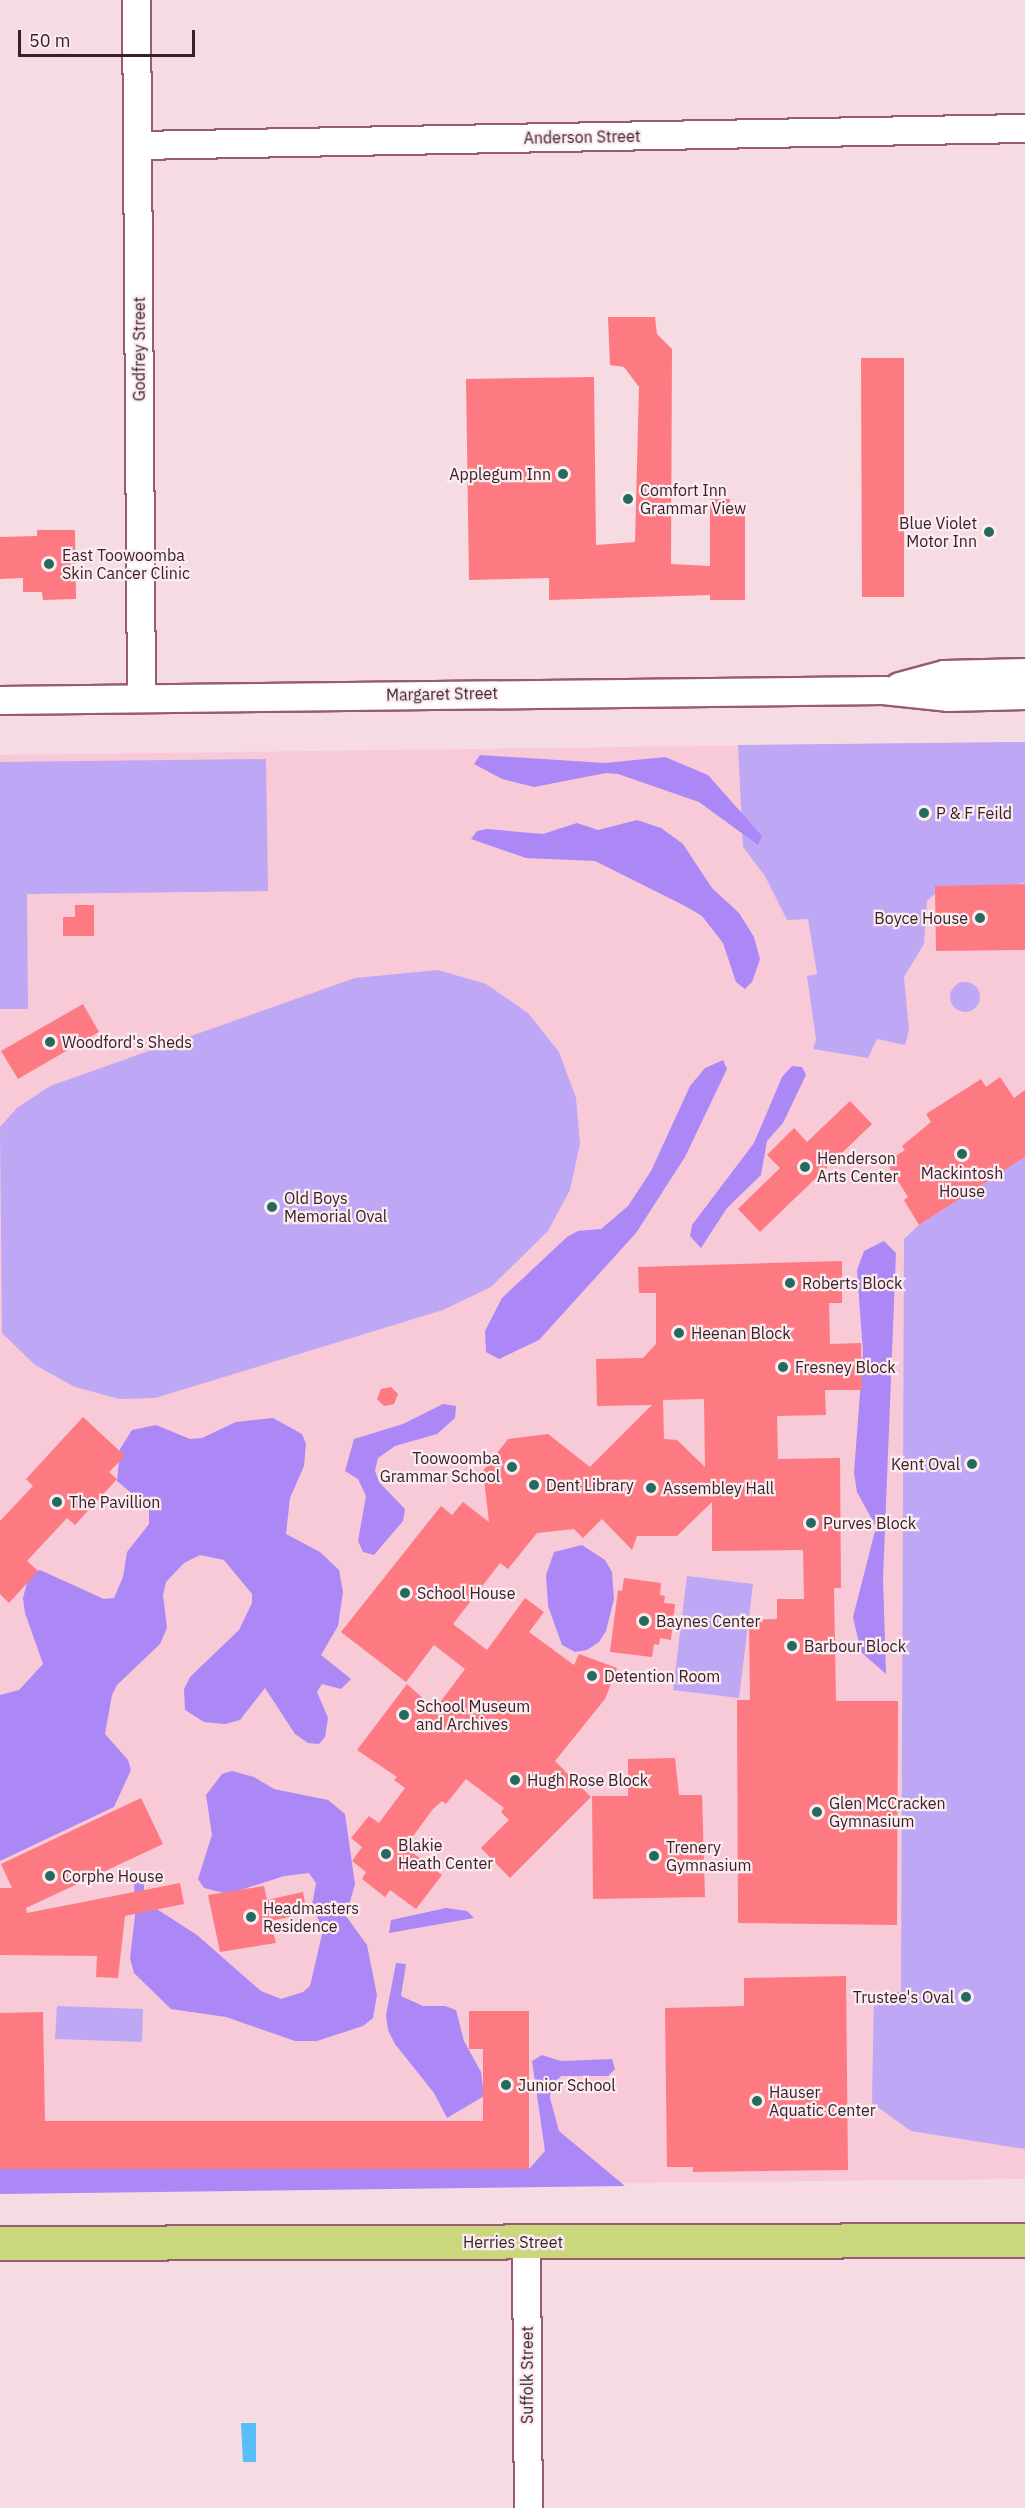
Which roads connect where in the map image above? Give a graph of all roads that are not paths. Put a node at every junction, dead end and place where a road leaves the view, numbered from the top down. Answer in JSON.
{"nodes":[{"id":1,"x":135,"y":0,"type":"edge"},
{"id":2,"x":1025,"y":128,"type":"edge"},
{"id":3,"x":138,"y":145,"type":"junction"},
{"id":4,"x":1025,"y":672,"type":"edge"},
{"id":5,"x":883,"y":690,"type":"junction"},
{"id":6,"x":1025,"y":695,"type":"edge"},
{"id":7,"x":141,"y":698,"type":"junction"},
{"id":8,"x":0,"y":700,"type":"edge"},
{"id":9,"x":1025,"y":2240,"type":"edge"},
{"id":10,"x":0,"y":2243,"type":"edge"},
{"id":11,"x":526,"y":2243,"type":"junction"},
{"id":12,"x":528,"y":2508,"type":"edge"}],
"edges":[{"from":1,"to":3,"type":"street","name":"Godfrey Street"},
{"from":2,"to":3,"type":"street","name":"Anderson Street"},
{"from":3,"to":7,"type":"street","name":"Godfrey Street"},
{"from":4,"to":5,"type":"street","name":"Margaret Street"},
{"from":5,"to":6,"type":"street","name":"Margaret Street"},
{"from":5,"to":7,"type":"street","name":"Margaret Street"},
{"from":7,"to":8,"type":"street","name":"Margaret Street"},
{"from":9,"to":11,"type":"main road","name":"Herries Street"},
{"from":10,"to":11,"type":"main road","name":"Herries Street"},
{"from":11,"to":12,"type":"street","name":"Suffolk Street"}]}
